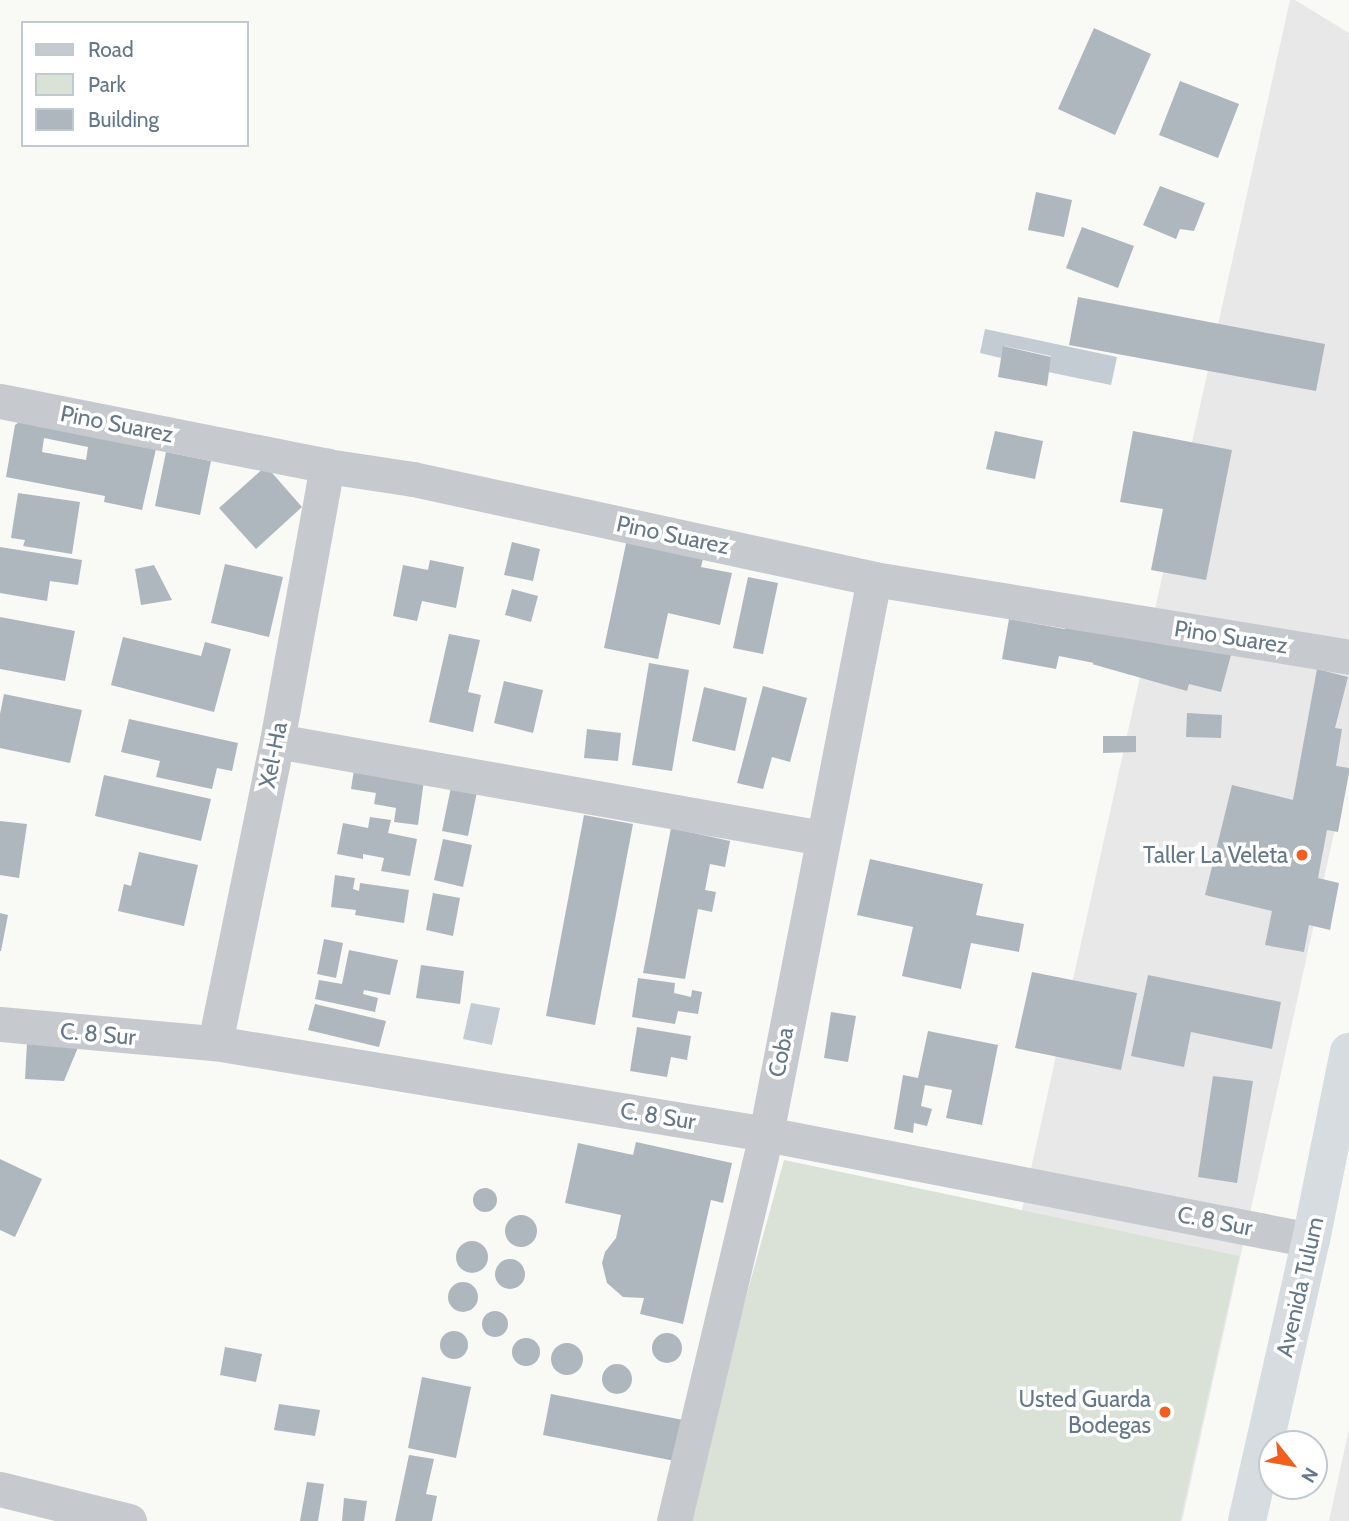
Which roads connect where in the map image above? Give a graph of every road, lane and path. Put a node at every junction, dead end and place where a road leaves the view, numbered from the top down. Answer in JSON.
{"nodes":[{"id":1,"x":0,"y":401,"type":"edge"},
{"id":2,"x":327,"y":466,"type":"junction"},
{"id":3,"x":874,"y":579,"type":"junction"},
{"id":4,"x":1349,"y":657,"type":"edge"},
{"id":5,"x":277,"y":741,"type":"junction"},
{"id":6,"x":822,"y":838,"type":"junction"},
{"id":7,"x":0,"y":1024,"type":"edge"},
{"id":8,"x":215,"y":1043,"type":"junction"},
{"id":9,"x":1349,"y":1052,"type":"edge"},
{"id":10,"x":766,"y":1134,"type":"junction"},
{"id":11,"x":1311,"y":1240,"type":"junction"},
{"id":12,"x":0,"y":1489,"type":"edge"},
{"id":13,"x":40,"y":1510,"type":"edge"},
{"id":14,"x":129,"y":1521,"type":"edge"},
{"id":15,"x":674,"y":1521,"type":"edge"},
{"id":16,"x":1248,"y":1521,"type":"edge"}],
"edges":[{"from":1,"to":2,"type":"street","name":"Pino Suarez"},
{"from":2,"to":3,"type":"street","name":"Pino Suarez"},
{"from":2,"to":5,"type":"street","name":"Xel-Ha"},
{"from":3,"to":4,"type":"street","name":"Pino Suarez"},
{"from":3,"to":6,"type":"street","name":"Coba"},
{"from":5,"to":6,"type":"street"},
{"from":5,"to":8,"type":"street","name":"Xel-Ha"},
{"from":6,"to":10,"type":"street","name":"Coba"},
{"from":7,"to":8,"type":"street","name":"C. 8 Sur"},
{"from":8,"to":10,"type":"street","name":"C. 8 Sur"},
{"from":9,"to":11,"type":"highway","name":"Avenida Tulum"},
{"from":10,"to":11,"type":"street","name":"C. 8 Sur"},
{"from":10,"to":15,"type":"street","name":"Coba"},
{"from":11,"to":16,"type":"highway","name":"Avenida Tulum"},
{"from":12,"to":13,"type":"street"},
{"from":13,"to":14,"type":"street"}]}
